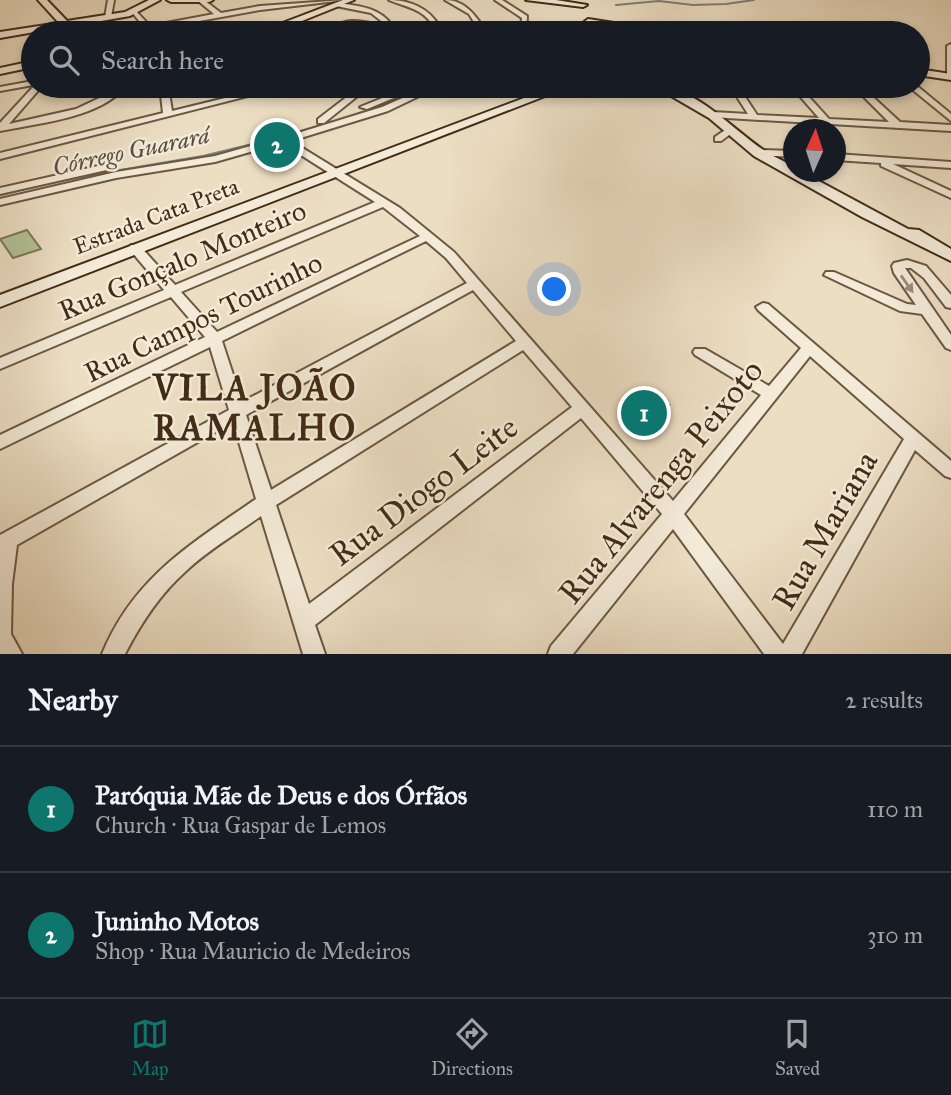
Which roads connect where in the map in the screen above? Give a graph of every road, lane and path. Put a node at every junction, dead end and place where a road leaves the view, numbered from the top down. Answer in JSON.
{"nodes":[{"id":1,"x":42,"y":0,"type":"edge"},
{"id":2,"x":111,"y":0,"type":"edge"},
{"id":3,"x":156,"y":0,"type":"edge"},
{"id":4,"x":172,"y":0,"type":"edge"},
{"id":5,"x":200,"y":0,"type":"edge"},
{"id":6,"x":209,"y":0,"type":"edge"},
{"id":7,"x":350,"y":0,"type":"edge"},
{"id":8,"x":392,"y":0,"type":"edge"},
{"id":9,"x":448,"y":0,"type":"edge"},
{"id":10,"x":498,"y":0,"type":"edge"},
{"id":11,"x":530,"y":0,"type":"edge"},
{"id":12,"x":549,"y":1,"type":"edge"},
{"id":13,"x":292,"y":2,"type":"edge"},
{"id":14,"x":340,"y":2,"type":"edge"},
{"id":15,"x":577,"y":3,"type":"edge"},
{"id":16,"x":134,"y":12,"type":"junction"},
{"id":17,"x":219,"y":15,"type":"junction"},
{"id":18,"x":108,"y":17,"type":"junction"},
{"id":19,"x":63,"y":21,"type":"edge"},
{"id":20,"x":84,"y":21,"type":"edge"},
{"id":21,"x":141,"y":21,"type":"edge"},
{"id":22,"x":189,"y":21,"type":"edge"},
{"id":23,"x":295,"y":21,"type":"edge"},
{"id":24,"x":387,"y":21,"type":"edge"},
{"id":25,"x":433,"y":21,"type":"edge"},
{"id":26,"x":478,"y":21,"type":"edge"},
{"id":27,"x":524,"y":21,"type":"edge"},
{"id":28,"x":589,"y":21,"type":"edge"},
{"id":29,"x":21,"y":31,"type":"edge"},
{"id":30,"x":0,"y":34,"type":"edge"},
{"id":31,"x":951,"y":47,"type":"edge"},
{"id":32,"x":21,"y":67,"type":"edge"},
{"id":33,"x":0,"y":71,"type":"edge"},
{"id":34,"x":930,"y":74,"type":"edge"},
{"id":35,"x":951,"y":77,"type":"edge"},
{"id":36,"x":21,"y":85,"type":"edge"},
{"id":37,"x":0,"y":89,"type":"edge"},
{"id":38,"x":27,"y":98,"type":"edge"},
{"id":39,"x":104,"y":98,"type":"edge"},
{"id":40,"x":166,"y":98,"type":"edge"},
{"id":41,"x":234,"y":98,"type":"edge"},
{"id":42,"x":350,"y":98,"type":"edge"},
{"id":43,"x":386,"y":98,"type":"edge"},
{"id":44,"x":413,"y":98,"type":"edge"},
{"id":45,"x":521,"y":98,"type":"edge"},
{"id":46,"x":688,"y":98,"type":"edge"},
{"id":47,"x":742,"y":98,"type":"edge"},
{"id":48,"x":806,"y":98,"type":"edge"},
{"id":49,"x":870,"y":98,"type":"edge"},
{"id":50,"x":927,"y":98,"type":"edge"},
{"id":51,"x":336,"y":109,"type":"junction"},
{"id":52,"x":348,"y":112,"type":"junction"},
{"id":53,"x":168,"y":114,"type":"junction"},
{"id":54,"x":720,"y":116,"type":"junction"},
{"id":55,"x":755,"y":118,"type":"junction"},
{"id":56,"x":951,"y":118,"type":"edge"},
{"id":57,"x":783,"y":119,"type":"edge"},
{"id":58,"x":824,"y":119,"type":"edge"},
{"id":59,"x":321,"y":121,"type":"junction"},
{"id":60,"x":846,"y":122,"type":"edge"},
{"id":61,"x":897,"y":125,"type":"junction"},
{"id":62,"x":0,"y":128,"type":"edge"},
{"id":63,"x":951,"y":128,"type":"edge"},
{"id":64,"x":731,"y":131,"type":"junction"},
{"id":65,"x":280,"y":137,"type":"junction"},
{"id":66,"x":718,"y":139,"type":"dead end"},
{"id":67,"x":765,"y":153,"type":"junction"},
{"id":68,"x":783,"y":154,"type":"edge"},
{"id":69,"x":0,"y":156,"type":"edge"},
{"id":70,"x":846,"y":158,"type":"edge"},
{"id":71,"x":877,"y":160,"type":"junction"},
{"id":72,"x":783,"y":162,"type":"edge"},
{"id":73,"x":951,"y":165,"type":"edge"},
{"id":74,"x":336,"y":172,"type":"junction"},
{"id":75,"x":820,"y":182,"type":"edge"},
{"id":76,"x":0,"y":191,"type":"edge"},
{"id":77,"x":951,"y":195,"type":"edge"},
{"id":78,"x":0,"y":202,"type":"edge"},
{"id":79,"x":384,"y":202,"type":"junction"},
{"id":80,"x":428,"y":236,"type":"junction"},
{"id":81,"x":924,"y":240,"type":"junction"},
{"id":82,"x":137,"y":245,"type":"junction"},
{"id":83,"x":951,"y":256,"type":"edge"},
{"id":84,"x":830,"y":275,"type":"dead end"},
{"id":85,"x":475,"y":283,"type":"junction"},
{"id":86,"x":171,"y":291,"type":"junction"},
{"id":87,"x":0,"y":301,"type":"edge"},
{"id":88,"x":951,"y":304,"type":"edge"},
{"id":89,"x":763,"y":307,"type":"dead end"},
{"id":90,"x":926,"y":310,"type":"junction"},
{"id":91,"x":214,"y":338,"type":"junction"},
{"id":92,"x":525,"y":342,"type":"junction"},
{"id":93,"x":951,"y":345,"type":"edge"},
{"id":94,"x":809,"y":348,"type":"junction"},
{"id":95,"x":700,"y":352,"type":"dead end"},
{"id":96,"x":0,"y":364,"type":"edge"},
{"id":97,"x":771,"y":394,"type":"junction"},
{"id":98,"x":581,"y":409,"type":"junction"},
{"id":99,"x":236,"y":413,"type":"junction"},
{"id":100,"x":913,"y":438,"type":"junction"},
{"id":101,"x":0,"y":442,"type":"edge"},
{"id":102,"x":951,"y":471,"type":"edge"},
{"id":103,"x":265,"y":503,"type":"junction"},
{"id":104,"x":673,"y":514,"type":"junction"},
{"id":105,"x":4,"y":543,"type":"edge"},
{"id":106,"x":303,"y":621,"type":"junction"},
{"id":107,"x":11,"y":654,"type":"edge"},
{"id":108,"x":113,"y":654,"type":"edge"},
{"id":109,"x":314,"y":654,"type":"edge"},
{"id":110,"x":559,"y":654,"type":"edge"},
{"id":111,"x":777,"y":654,"type":"edge"},
{"id":112,"x":790,"y":654,"type":"edge"}],
"edges":[{"from":1,"to":19,"type":"street"},
{"from":2,"to":18,"type":"street"},
{"from":3,"to":16,"type":"street"},
{"from":4,"to":5,"type":"street"},
{"from":5,"to":6,"type":"street"},
{"from":5,"to":17,"type":"street"},
{"from":7,"to":14,"type":"street"},
{"from":8,"to":25,"type":"street"},
{"from":9,"to":26,"type":"street"},
{"from":10,"to":27,"type":"street"},
{"from":11,"to":12,"type":"street"},
{"from":12,"to":15,"type":"street"},
{"from":13,"to":14,"type":"street"},
{"from":13,"to":17,"type":"street"},
{"from":14,"to":23,"type":"street"},
{"from":14,"to":24,"type":"street"},
{"from":15,"to":28,"type":"street"},
{"from":16,"to":18,"type":"street"},
{"from":16,"to":21,"type":"street"},
{"from":17,"to":22,"type":"street"},
{"from":18,"to":20,"type":"street"},
{"from":29,"to":30,"type":"street"},
{"from":31,"to":35,"type":"street"},
{"from":32,"to":33,"type":"street"},
{"from":34,"to":35,"type":"street"},
{"from":36,"to":37,"type":"street"},
{"from":38,"to":62,"type":"street"},
{"from":39,"to":62,"type":"street"},
{"from":40,"to":53,"type":"street"},
{"from":41,"to":53,"type":"street"},
{"from":42,"to":51,"type":"street"},
{"from":43,"to":52,"type":"street"},
{"from":44,"to":65,"type":"street"},
{"from":45,"to":74,"type":"street","name":"Estrada Cata Preta"},
{"from":46,"to":54,"type":"street"},
{"from":47,"to":55,"type":"street"},
{"from":48,"to":58,"type":"street"},
{"from":49,"to":61,"type":"street"},
{"from":50,"to":56,"type":"street"},
{"from":51,"to":52,"type":"street"},
{"from":51,"to":59,"type":"street"},
{"from":52,"to":59,"type":"street"},
{"from":53,"to":69,"type":"street"},
{"from":54,"to":55,"type":"street"},
{"from":54,"to":64,"type":"street"},
{"from":54,"to":67,"type":"street"},
{"from":55,"to":57,"type":"street"},
{"from":59,"to":65,"type":"street"},
{"from":60,"to":61,"type":"street"},
{"from":61,"to":63,"type":"street"},
{"from":64,"to":66,"type":"street"},
{"from":64,"to":67,"type":"street"},
{"from":65,"to":74,"type":"street"},
{"from":65,"to":76,"type":"street"},
{"from":65,"to":78,"type":"street"},
{"from":67,"to":68,"type":"street"},
{"from":67,"to":72,"type":"street"},
{"from":67,"to":81,"type":"street"},
{"from":70,"to":71,"type":"street"},
{"from":71,"to":73,"type":"street"},
{"from":71,"to":77,"type":"street"},
{"from":74,"to":79,"type":"street"},
{"from":74,"to":82,"type":"street","name":"Estrada Cata Preta"},
{"from":75,"to":81,"type":"street"},
{"from":79,"to":80,"type":"street"},
{"from":79,"to":86,"type":"street","name":"Rua Gonçalo Monteiro"},
{"from":80,"to":85,"type":"street"},
{"from":80,"to":91,"type":"street","name":"Rua Campos Tourinho"},
{"from":81,"to":83,"type":"street"},
{"from":82,"to":86,"type":"street"},
{"from":82,"to":87,"type":"street","name":"Estrada Cata Preta"},
{"from":84,"to":90,"type":"street"},
{"from":85,"to":92,"type":"street"},
{"from":85,"to":99,"type":"street"},
{"from":86,"to":91,"type":"street"},
{"from":86,"to":96,"type":"street","name":"Rua Gonçalo Monteiro"},
{"from":88,"to":90,"type":"street","one_way":true},
{"from":89,"to":94,"type":"street"},
{"from":90,"to":93,"type":"street"},
{"from":91,"to":99,"type":"street"},
{"from":91,"to":101,"type":"street","name":"Rua Campos Tourinho"},
{"from":92,"to":98,"type":"street"},
{"from":92,"to":103,"type":"street"},
{"from":94,"to":97,"type":"street","name":"Rua Alvarenga Peixoto"},
{"from":94,"to":100,"type":"street"},
{"from":95,"to":97,"type":"street"},
{"from":97,"to":104,"type":"street","name":"Rua Alvarenga Peixoto"},
{"from":98,"to":104,"type":"street"},
{"from":98,"to":106,"type":"street","name":"Rua Diogo Leite"},
{"from":99,"to":103,"type":"street"},
{"from":99,"to":105,"type":"street"},
{"from":100,"to":102,"type":"street"},
{"from":100,"to":112,"type":"street","name":"Rua Mariana"},
{"from":103,"to":106,"type":"street"},
{"from":103,"to":108,"type":"street"},
{"from":104,"to":110,"type":"street","name":"Rua Alvarenga Peixoto"},
{"from":104,"to":111,"type":"street"},
{"from":105,"to":107,"type":"street"},
{"from":106,"to":109,"type":"street"}]}
